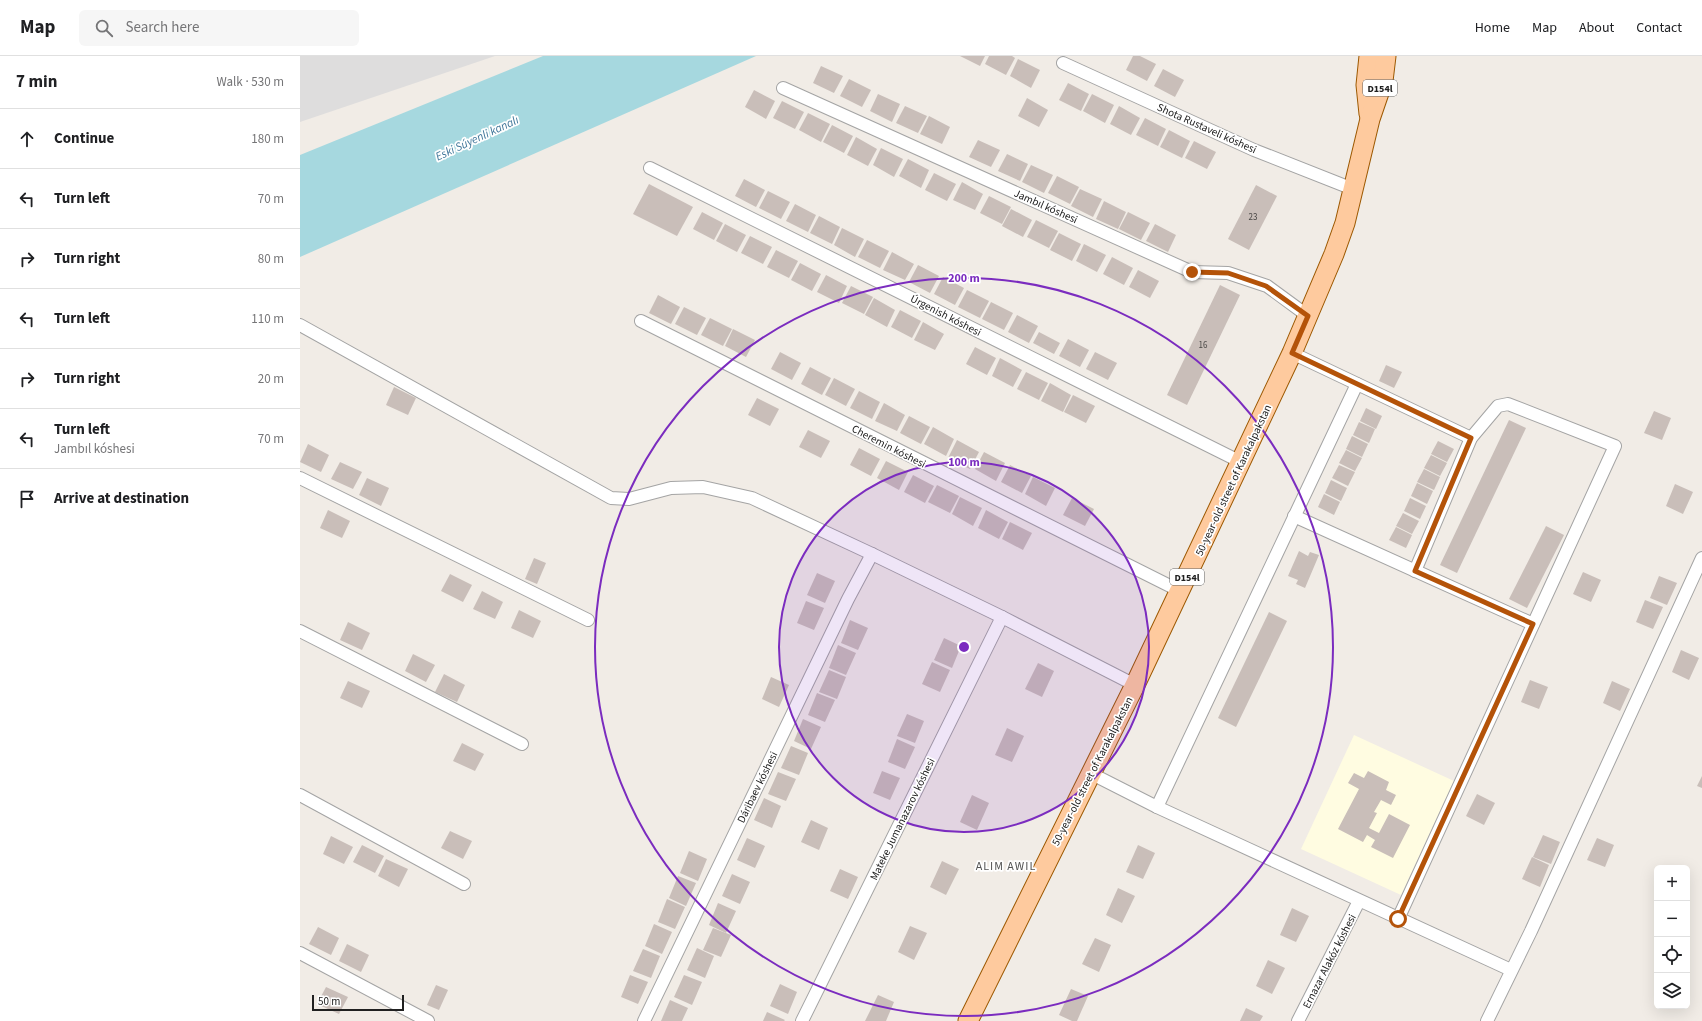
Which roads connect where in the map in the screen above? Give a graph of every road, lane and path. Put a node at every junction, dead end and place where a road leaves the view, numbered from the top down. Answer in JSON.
{"nodes":[{"id":1,"x":1369,"y":56,"type":"edge"},
{"id":2,"x":1386,"y":56,"type":"edge"},
{"id":3,"x":1063,"y":64,"type":"dead end"},
{"id":4,"x":783,"y":88,"type":"dead end"},
{"id":5,"x":1370,"y":119,"type":"junction"},
{"id":6,"x":650,"y":168,"type":"dead end"},
{"id":7,"x":1353,"y":189,"type":"junction"},
{"id":8,"x":1308,"y":316,"type":"junction"},
{"id":9,"x":641,"y":321,"type":"dead end"},
{"id":10,"x":300,"y":324,"type":"edge"},
{"id":11,"x":1292,"y":353,"type":"junction"},
{"id":12,"x":1357,"y":384,"type":"junction"},
{"id":13,"x":1471,"y":438,"type":"junction"},
{"id":14,"x":1241,"y":462,"type":"junction"},
{"id":15,"x":300,"y":478,"type":"edge"},
{"id":16,"x":1294,"y":516,"type":"junction"},
{"id":17,"x":872,"y":554,"type":"junction"},
{"id":18,"x":1702,"y":558,"type":"edge"},
{"id":19,"x":1415,"y":571,"type":"junction"},
{"id":20,"x":1180,"y":591,"type":"junction"},
{"id":21,"x":1002,"y":616,"type":"junction"},
{"id":22,"x":588,"y":620,"type":"dead end"},
{"id":23,"x":1533,"y":624,"type":"junction"},
{"id":24,"x":300,"y":631,"type":"edge"},
{"id":25,"x":1135,"y":684,"type":"junction"},
{"id":26,"x":522,"y":744,"type":"dead end"},
{"id":27,"x":1090,"y":773,"type":"junction"},
{"id":28,"x":300,"y":795,"type":"edge"},
{"id":29,"x":1157,"y":807,"type":"junction"},
{"id":30,"x":464,"y":884,"type":"dead end"},
{"id":31,"x":1359,"y":901,"type":"junction"},
{"id":32,"x":1398,"y":919,"type":"junction"},
{"id":33,"x":300,"y":953,"type":"edge"},
{"id":34,"x":1511,"y":970,"type":"junction"},
{"id":35,"x":428,"y":1021,"type":"edge"},
{"id":36,"x":644,"y":1021,"type":"edge"},
{"id":37,"x":802,"y":1021,"type":"edge"},
{"id":38,"x":968,"y":1021,"type":"edge"},
{"id":39,"x":1298,"y":1021,"type":"edge"},
{"id":40,"x":1487,"y":1021,"type":"edge"}],
"edges":[{"from":1,"to":5,"type":"main road","number":"D154l"},
{"from":2,"to":5,"type":"main road","number":"D154l"},
{"from":3,"to":7,"type":"street","name":"Shota Rustaveli kóshesi"},
{"from":4,"to":8,"type":"street","name":"Jambıl kóshesi"},
{"from":5,"to":7,"type":"main road","name":"50-year-old street of Karakalpakstan","number":"D154l"},
{"from":6,"to":14,"type":"street","name":"Úrgenish kóshesi"},
{"from":7,"to":8,"type":"main road","name":"50-year-old street of Karakalpakstan","number":"D154l"},
{"from":8,"to":11,"type":"main road","name":"50-year-old street of Karakalpakstan","number":"D154l"},
{"from":9,"to":20,"type":"street","name":"Cheremin kóshesi"},
{"from":10,"to":17,"type":"street"},
{"from":11,"to":12,"type":"street"},
{"from":11,"to":14,"type":"main road","name":"50-year-old street of Karakalpakstan","number":"D154l"},
{"from":12,"to":13,"type":"street"},
{"from":12,"to":16,"type":"street"},
{"from":13,"to":19,"type":"street"},
{"from":13,"to":23,"type":"street"},
{"from":14,"to":20,"type":"main road","name":"50-year-old street of Karakalpakstan","number":"D154l"},
{"from":15,"to":22,"type":"street"},
{"from":16,"to":19,"type":"street"},
{"from":16,"to":29,"type":"street"},
{"from":17,"to":21,"type":"street"},
{"from":17,"to":36,"type":"street","name":"Dáribaev kóshesi"},
{"from":18,"to":34,"type":"street"},
{"from":19,"to":23,"type":"street"},
{"from":20,"to":25,"type":"main road","name":"50-year-old street of Karakalpakstan","number":"D154l"},
{"from":21,"to":25,"type":"street"},
{"from":21,"to":37,"type":"street","name":"Mateke Jumanazarov kóshesi"},
{"from":23,"to":32,"type":"street"},
{"from":24,"to":26,"type":"street"},
{"from":25,"to":27,"type":"main road","name":"50-year-old street of Karakalpakstan","number":"D154l"},
{"from":27,"to":29,"type":"street"},
{"from":27,"to":38,"type":"main road","name":"50-year-old street of Karakalpakstan","number":"D154l"},
{"from":28,"to":30,"type":"street"},
{"from":29,"to":31,"type":"street"},
{"from":31,"to":32,"type":"street"},
{"from":31,"to":39,"type":"street","name":"Ernazar Alakóz kóshesi"},
{"from":32,"to":34,"type":"street"},
{"from":33,"to":35,"type":"street"},
{"from":34,"to":40,"type":"street"}]}
